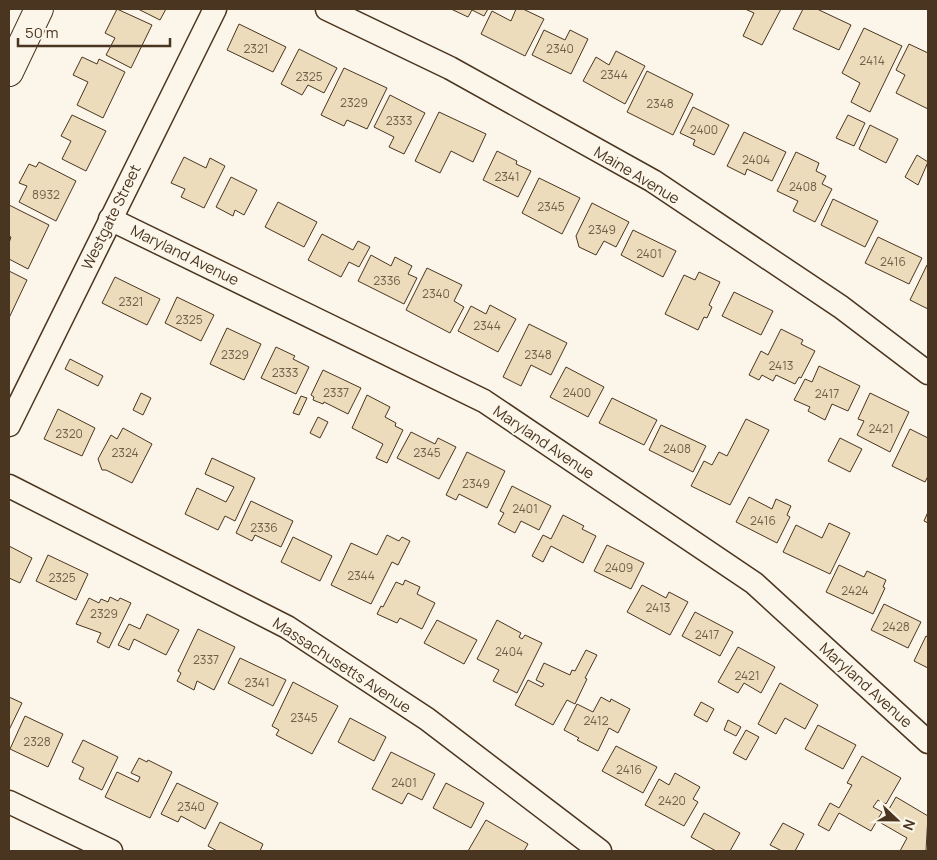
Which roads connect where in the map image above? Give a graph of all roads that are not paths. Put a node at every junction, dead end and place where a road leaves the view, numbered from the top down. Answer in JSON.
{"nodes":[{"id":1,"x":39,"y":9,"type":"edge"},
{"id":2,"x":215,"y":9,"type":"edge"},
{"id":3,"x":327,"y":9,"type":"edge"},
{"id":4,"x":9,"y":72,"type":"edge"},
{"id":5,"x":110,"y":218,"type":"junction"},
{"id":6,"x":928,"y":373,"type":"edge"},
{"id":7,"x":9,"y":425,"type":"edge"},
{"id":8,"x":9,"y":486,"type":"edge"},
{"id":9,"x":928,"y":742,"type":"edge"},
{"id":10,"x":9,"y":802,"type":"edge"},
{"id":11,"x":111,"y":851,"type":"edge"},
{"id":12,"x":600,"y":851,"type":"edge"}],
"edges":[{"from":1,"to":4,"type":"main road"},
{"from":2,"to":5,"type":"street","name":"Westgate Street"},
{"from":3,"to":6,"type":"street","name":"Maine Avenue"},
{"from":5,"to":7,"type":"street","name":"Westgate Street"},
{"from":5,"to":9,"type":"street","name":"Maryland Avenue"},
{"from":8,"to":12,"type":"street","name":"Massachusetts Avenue"},
{"from":10,"to":11,"type":"street"}]}
